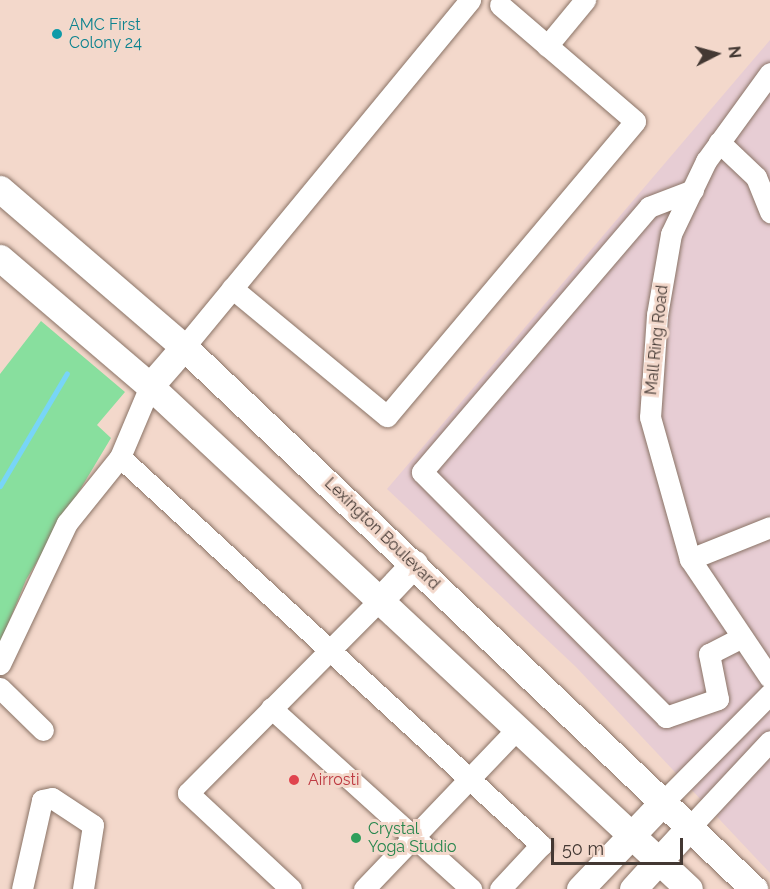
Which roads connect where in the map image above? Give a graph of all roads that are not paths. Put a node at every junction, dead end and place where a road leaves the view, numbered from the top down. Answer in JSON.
{"nodes":[{"id":1,"x":470,"y":0,"type":"edge"},
{"id":2,"x":585,"y":0,"type":"edge"},
{"id":3,"x":500,"y":5,"type":"dead end"},
{"id":4,"x":547,"y":46,"type":"junction"},
{"id":5,"x":770,"y":73,"type":"edge"},
{"id":6,"x":719,"y":142,"type":"junction"},
{"id":7,"x":0,"y":189,"type":"edge"},
{"id":8,"x":693,"y":190,"type":"junction"},
{"id":9,"x":770,"y":212,"type":"edge"},
{"id":10,"x":0,"y":258,"type":"edge"},
{"id":11,"x":232,"y":288,"type":"junction"},
{"id":12,"x":184,"y":347,"type":"junction"},
{"id":13,"x":150,"y":386,"type":"junction"},
{"id":14,"x":120,"y":457,"type":"junction"},
{"id":15,"x":770,"y":527,"type":"edge"},
{"id":16,"x":690,"y":559,"type":"junction"},
{"id":17,"x":414,"y":564,"type":"junction"},
{"id":18,"x":377,"y":603,"type":"junction"},
{"id":19,"x":742,"y":637,"type":"junction"},
{"id":20,"x":333,"y":649,"type":"junction"},
{"id":21,"x":0,"y":664,"type":"edge"},
{"id":22,"x":770,"y":678,"type":"edge"},
{"id":23,"x":0,"y":688,"type":"edge"},
{"id":24,"x":770,"y":694,"type":"edge"},
{"id":25,"x":271,"y":708,"type":"junction"},
{"id":26,"x":43,"y":730,"type":"dead end"},
{"id":27,"x":516,"y":730,"type":"junction"},
{"id":28,"x":770,"y":741,"type":"edge"},
{"id":29,"x":470,"y":778,"type":"junction"},
{"id":30,"x":663,"y":802,"type":"junction"},
{"id":31,"x":688,"y":829,"type":"junction"},
{"id":32,"x":629,"y":836,"type":"junction"},
{"id":33,"x":413,"y":837,"type":"junction"},
{"id":34,"x":660,"y":862,"type":"junction"},
{"id":35,"x":21,"y":889,"type":"edge"},
{"id":36,"x":84,"y":889,"type":"edge"},
{"id":37,"x":291,"y":889,"type":"edge"},
{"id":38,"x":364,"y":889,"type":"edge"},
{"id":39,"x":471,"y":889,"type":"edge"},
{"id":40,"x":500,"y":889,"type":"edge"},
{"id":41,"x":580,"y":889,"type":"edge"},
{"id":42,"x":633,"y":889,"type":"edge"},
{"id":43,"x":689,"y":889,"type":"edge"},
{"id":44,"x":754,"y":889,"type":"edge"}],
"edges":[{"from":1,"to":11,"type":"street"},
{"from":2,"to":4,"type":"street"},
{"from":3,"to":4,"type":"street"},
{"from":4,"to":11,"type":"street"},
{"from":5,"to":6,"type":"street","name":"Mall Ring Road"},
{"from":6,"to":8,"type":"street","name":"Mall Ring Road"},
{"from":6,"to":9,"type":"street"},
{"from":7,"to":12,"type":"main road","name":"Lexington Boulevard"},
{"from":8,"to":16,"type":"street","name":"Mall Ring Road"},
{"from":8,"to":19,"type":"street"},
{"from":10,"to":13,"type":"main road"},
{"from":11,"to":12,"type":"street"},
{"from":12,"to":13,"type":"main road"},
{"from":12,"to":17,"type":"main road","name":"Lexington Boulevard"},
{"from":13,"to":14,"type":"street"},
{"from":13,"to":18,"type":"main road"},
{"from":14,"to":20,"type":"street"},
{"from":14,"to":21,"type":"street"},
{"from":15,"to":16,"type":"street"},
{"from":16,"to":19,"type":"street","name":"Mall Ring Road"},
{"from":17,"to":18,"type":"main road"},
{"from":17,"to":30,"type":"main road","name":"Lexington Boulevard"},
{"from":18,"to":20,"type":"street"},
{"from":18,"to":27,"type":"main road"},
{"from":19,"to":22,"type":"street","name":"Mall Ring Road"},
{"from":20,"to":25,"type":"street"},
{"from":20,"to":29,"type":"street"},
{"from":23,"to":26,"type":"street"},
{"from":24,"to":30,"type":"street"},
{"from":25,"to":33,"type":"street"},
{"from":25,"to":37,"type":"street"},
{"from":27,"to":29,"type":"street"},
{"from":27,"to":32,"type":"main road"},
{"from":28,"to":31,"type":"street"},
{"from":29,"to":33,"type":"street"},
{"from":29,"to":40,"type":"street"},
{"from":30,"to":31,"type":"main road","name":"Lexington Boulevard"},
{"from":30,"to":32,"type":"main road"},
{"from":31,"to":34,"type":"main road"},
{"from":31,"to":44,"type":"main road","name":"Lexington Boulevard"},
{"from":32,"to":34,"type":"main road"},
{"from":32,"to":41,"type":"main road"},
{"from":33,"to":38,"type":"street"},
{"from":33,"to":39,"type":"street"},
{"from":34,"to":42,"type":"main road"},
{"from":34,"to":43,"type":"main road"},
{"from":35,"to":36,"type":"street"}]}
